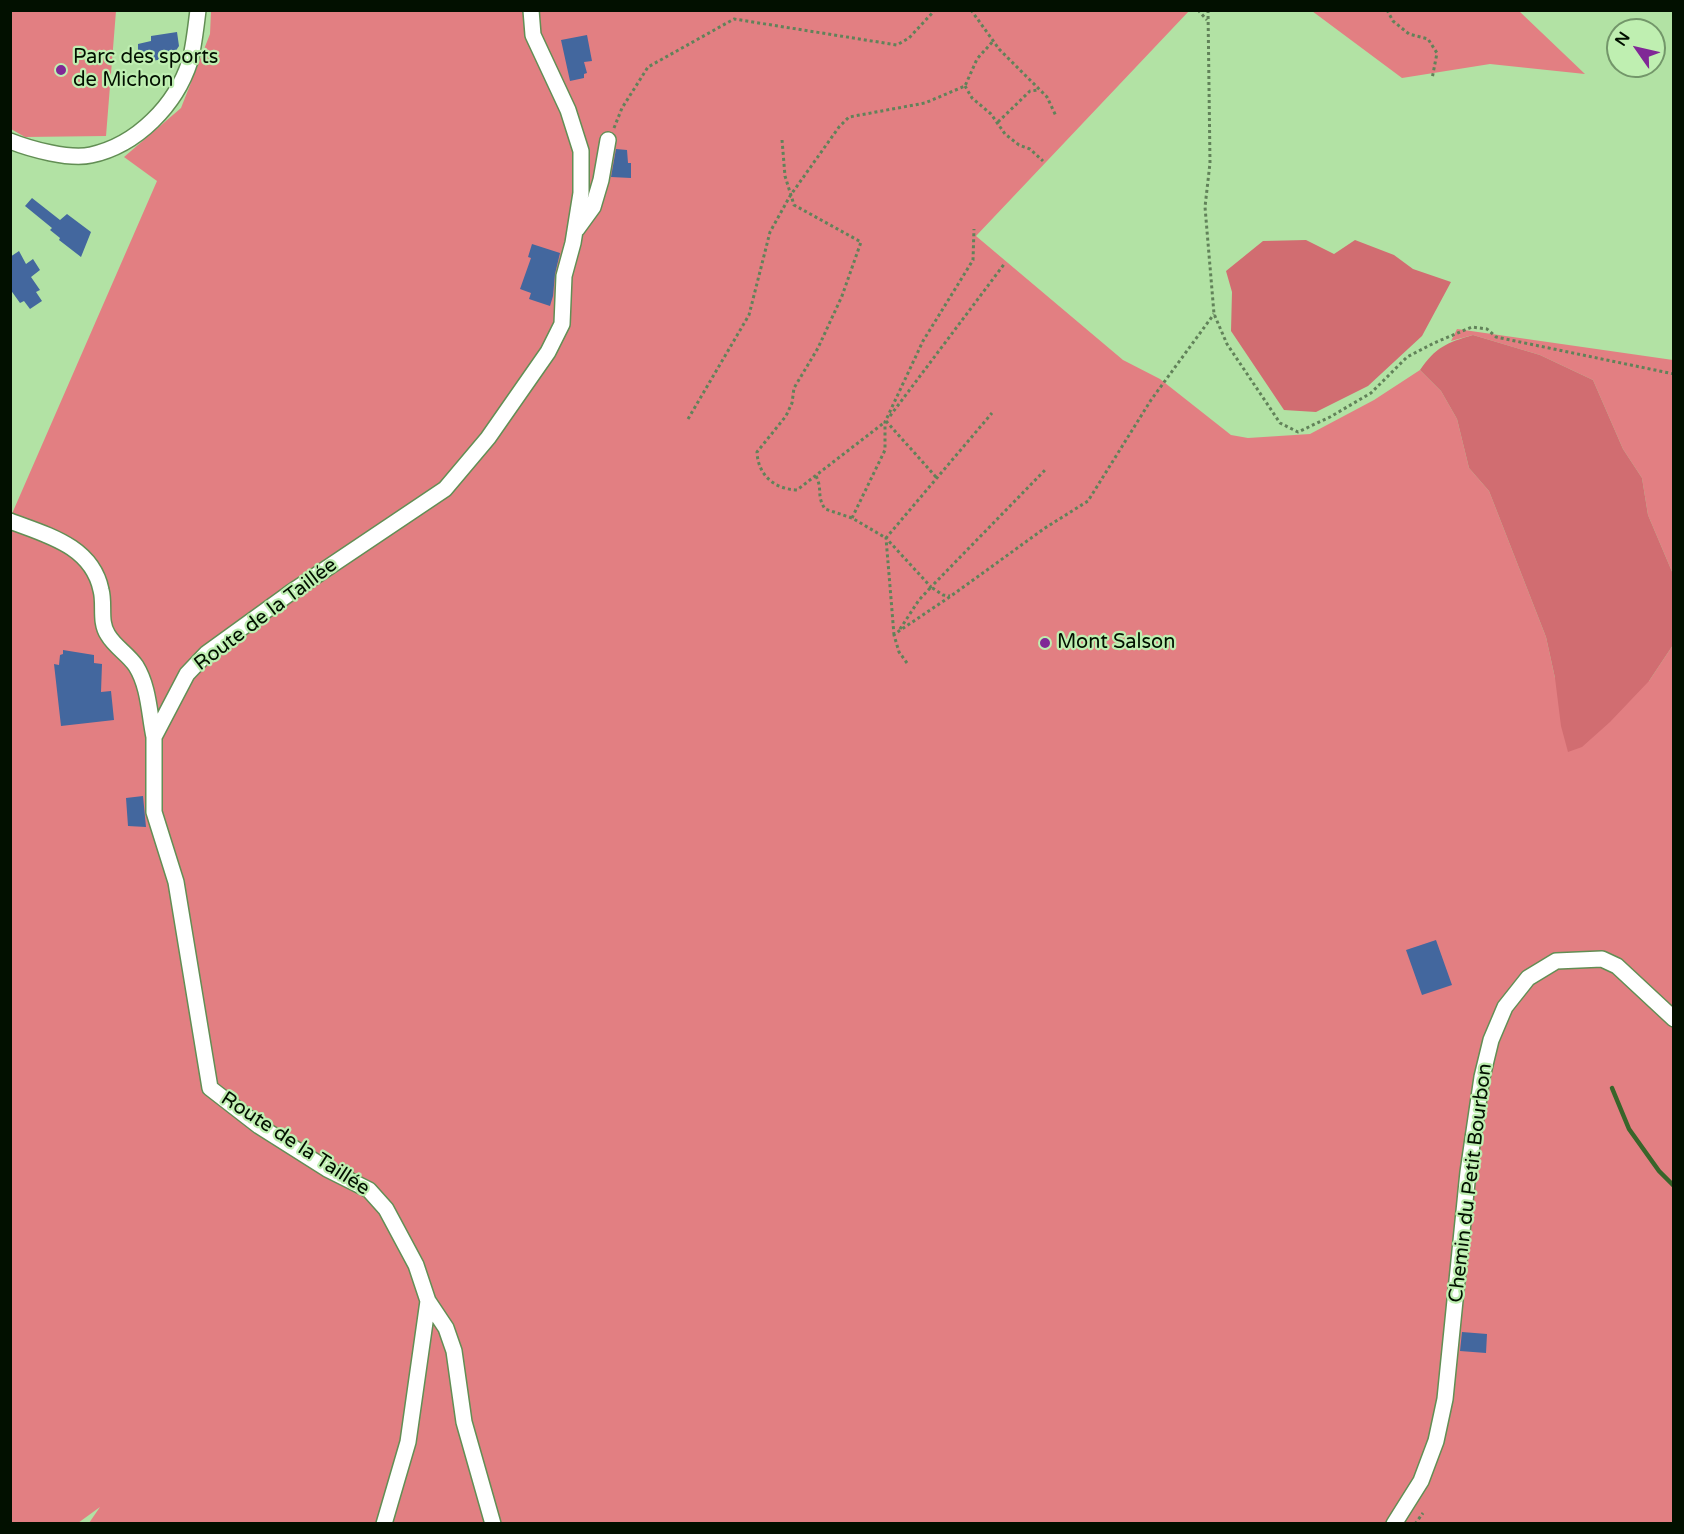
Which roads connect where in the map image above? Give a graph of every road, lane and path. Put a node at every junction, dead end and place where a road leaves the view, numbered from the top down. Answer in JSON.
{"nodes":[{"id":1,"x":198,"y":10,"type":"edge"},
{"id":2,"x":531,"y":10,"type":"edge"},
{"id":3,"x":935,"y":10,"type":"edge"},
{"id":4,"x":971,"y":10,"type":"edge"},
{"id":5,"x":1198,"y":10,"type":"edge"},
{"id":6,"x":1208,"y":10,"type":"edge"},
{"id":7,"x":1387,"y":10,"type":"edge"},
{"id":8,"x":1208,"y":22,"type":"junction"},
{"id":9,"x":994,"y":40,"type":"junction"},
{"id":10,"x":1432,"y":79,"type":"dead end"},
{"id":11,"x":965,"y":86,"type":"junction"},
{"id":12,"x":1039,"y":90,"type":"junction"},
{"id":13,"x":1056,"y":116,"type":"dead end"},
{"id":14,"x":998,"y":122,"type":"junction"},
{"id":15,"x":608,"y":140,"type":"joint"},
{"id":16,"x":782,"y":140,"type":"dead end"},
{"id":17,"x":11,"y":141,"type":"edge"},
{"id":18,"x":1043,"y":161,"type":"dead end"},
{"id":19,"x":790,"y":196,"type":"junction"},
{"id":20,"x":974,"y":229,"type":"dead end"},
{"id":21,"x":575,"y":232,"type":"junction"},
{"id":22,"x":1005,"y":263,"type":"dead end"},
{"id":23,"x":1214,"y":314,"type":"junction"},
{"id":24,"x":1674,"y":375,"type":"edge"},
{"id":25,"x":992,"y":413,"type":"dead end"},
{"id":26,"x":688,"y":419,"type":"dead end"},
{"id":27,"x":885,"y":422,"type":"junction"},
{"id":28,"x":1047,"y":468,"type":"dead end"},
{"id":29,"x":816,"y":476,"type":"junction"},
{"id":30,"x":936,"y":477,"type":"junction"},
{"id":31,"x":852,"y":518,"type":"junction"},
{"id":32,"x":10,"y":521,"type":"edge"},
{"id":33,"x":885,"y":538,"type":"junction"},
{"id":34,"x":931,"y":587,"type":"junction"},
{"id":35,"x":951,"y":596,"type":"junction"},
{"id":36,"x":899,"y":631,"type":"junction"},
{"id":37,"x":894,"y":635,"type":"junction"},
{"id":38,"x":907,"y":663,"type":"dead end"},
{"id":39,"x":154,"y":737,"type":"junction"},
{"id":40,"x":1674,"y":1019,"type":"edge"},
{"id":41,"x":428,"y":1301,"type":"junction"},
{"id":42,"x":1423,"y":1513,"type":"dead end"},
{"id":43,"x":384,"y":1524,"type":"edge"},
{"id":44,"x":493,"y":1524,"type":"edge"},
{"id":45,"x":1394,"y":1524,"type":"edge"},
{"id":46,"x":1414,"y":1524,"type":"edge"}],
"edges":[{"from":1,"to":17,"type":"street"},
{"from":2,"to":21,"type":"street","name":"Route de la Taillée"},
{"from":3,"to":15,"type":"path"},
{"from":4,"to":9,"type":"path"},
{"from":5,"to":8,"type":"path"},
{"from":6,"to":8,"type":"path"},
{"from":7,"to":10,"type":"path"},
{"from":8,"to":23,"type":"path"},
{"from":9,"to":11,"type":"path"},
{"from":9,"to":12,"type":"path"},
{"from":11,"to":14,"type":"path"},
{"from":11,"to":19,"type":"path"},
{"from":12,"to":13,"type":"path"},
{"from":12,"to":14,"type":"path"},
{"from":14,"to":18,"type":"path"},
{"from":15,"to":21,"type":"street"},
{"from":16,"to":19,"type":"path"},
{"from":19,"to":26,"type":"path"},
{"from":19,"to":29,"type":"path"},
{"from":20,"to":27,"type":"path"},
{"from":21,"to":39,"type":"street","name":"Route de la Taillée"},
{"from":22,"to":27,"type":"path"},
{"from":23,"to":24,"type":"path"},
{"from":23,"to":35,"type":"path"},
{"from":25,"to":30,"type":"path"},
{"from":27,"to":29,"type":"path"},
{"from":27,"to":30,"type":"path"},
{"from":27,"to":31,"type":"path"},
{"from":28,"to":34,"type":"path"},
{"from":29,"to":31,"type":"path"},
{"from":30,"to":33,"type":"path"},
{"from":31,"to":33,"type":"path"},
{"from":32,"to":39,"type":"street"},
{"from":33,"to":34,"type":"path"},
{"from":33,"to":37,"type":"path"},
{"from":34,"to":35,"type":"path"},
{"from":34,"to":36,"type":"path"},
{"from":35,"to":36,"type":"path"},
{"from":36,"to":37,"type":"path"},
{"from":37,"to":38,"type":"path"},
{"from":39,"to":41,"type":"street","name":"Route de la Taillée"},
{"from":40,"to":45,"type":"street","name":"Chemin du Petit Bourbon"},
{"from":41,"to":43,"type":"street","name":"Route de la Taillée"},
{"from":41,"to":44,"type":"street"},
{"from":42,"to":46,"type":"path"}]}
